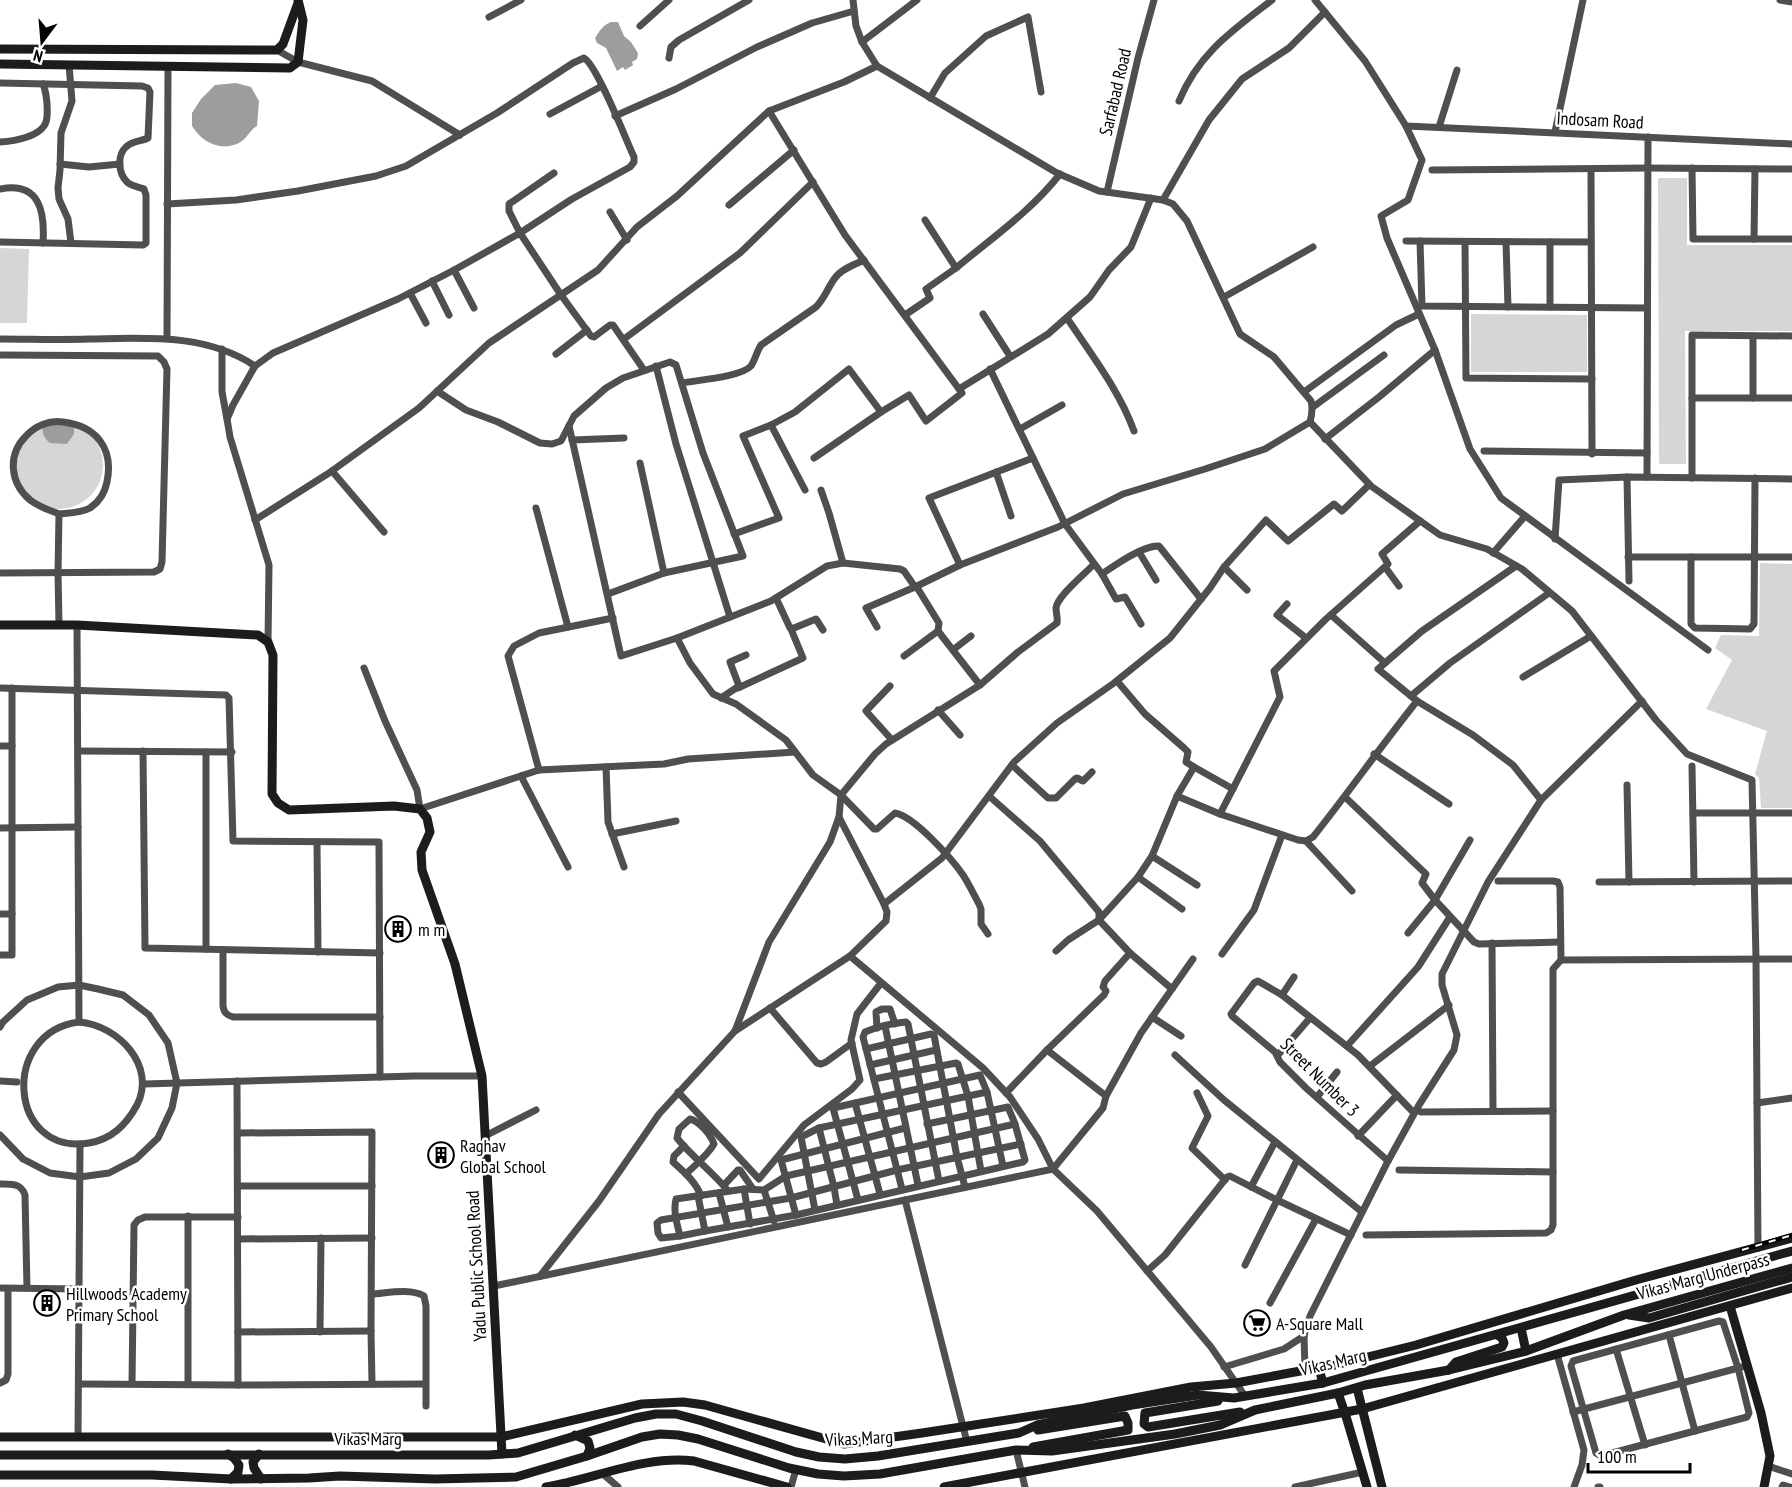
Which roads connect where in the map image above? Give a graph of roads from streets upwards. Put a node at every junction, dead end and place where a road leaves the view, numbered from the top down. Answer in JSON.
{"nodes":[{"id":1,"x":521,"y":0,"type":"edge"},
{"id":2,"x":669,"y":0,"type":"edge"},
{"id":3,"x":749,"y":0,"type":"edge"},
{"id":4,"x":852,"y":0,"type":"edge"},
{"id":5,"x":917,"y":0,"type":"edge"},
{"id":6,"x":1154,"y":0,"type":"edge"},
{"id":7,"x":1272,"y":0,"type":"edge"},
{"id":8,"x":1315,"y":0,"type":"edge"},
{"id":9,"x":1583,"y":0,"type":"edge"},
{"id":10,"x":1780,"y":0,"type":"edge"},
{"id":11,"x":298,"y":2,"type":"edge"},
{"id":12,"x":1792,"y":2,"type":"edge"},
{"id":13,"x":854,"y":11,"type":"junction"},
{"id":14,"x":1325,"y":12,"type":"junction"},
{"id":15,"x":489,"y":17,"type":"dead end"},
{"id":16,"x":640,"y":26,"type":"dead end"},
{"id":17,"x":862,"y":42,"type":"junction"},
{"id":18,"x":0,"y":49,"type":"edge"},
{"id":19,"x":278,"y":50,"type":"junction"},
{"id":20,"x":669,"y":58,"type":"dead end"},
{"id":21,"x":298,"y":62,"type":"junction"},
{"id":22,"x":0,"y":64,"type":"edge"},
{"id":23,"x":69,"y":65,"type":"junction"},
{"id":24,"x":877,"y":66,"type":"junction"},
{"id":25,"x":168,"y":67,"type":"junction"},
{"id":26,"x":1457,"y":70,"type":"dead end"},
{"id":27,"x":0,"y":83,"type":"edge"},
{"id":28,"x":43,"y":84,"type":"junction"},
{"id":29,"x":71,"y":85,"type":"junction"},
{"id":30,"x":602,"y":86,"type":"junction"},
{"id":31,"x":1041,"y":92,"type":"dead end"},
{"id":32,"x":930,"y":98,"type":"junction"},
{"id":33,"x":1179,"y":101,"type":"dead end"},
{"id":34,"x":769,"y":111,"type":"junction"},
{"id":35,"x":550,"y":114,"type":"dead end"},
{"id":36,"x":615,"y":116,"type":"junction"},
{"id":37,"x":1406,"y":126,"type":"junction"},
{"id":38,"x":1439,"y":127,"type":"junction"},
{"id":39,"x":1555,"y":132,"type":"junction"},
{"id":40,"x":460,"y":135,"type":"junction"},
{"id":41,"x":1648,"y":137,"type":"junction"},
{"id":42,"x":0,"y":142,"type":"edge"},
{"id":43,"x":1792,"y":144,"type":"edge"},
{"id":44,"x":794,"y":150,"type":"junction"},
{"id":45,"x":60,"y":164,"type":"junction"},
{"id":46,"x":120,"y":164,"type":"junction"},
{"id":47,"x":1647,"y":168,"type":"junction"},
{"id":48,"x":1692,"y":168,"type":"junction"},
{"id":49,"x":1591,"y":169,"type":"junction"},
{"id":50,"x":1755,"y":169,"type":"junction"},
{"id":51,"x":1792,"y":169,"type":"edge"},
{"id":52,"x":1432,"y":170,"type":"dead end"},
{"id":53,"x":554,"y":172,"type":"dead end"},
{"id":54,"x":1060,"y":174,"type":"junction"},
{"id":55,"x":813,"y":182,"type":"junction"},
{"id":56,"x":0,"y":189,"type":"edge"},
{"id":57,"x":1107,"y":192,"type":"junction"},
{"id":58,"x":1151,"y":198,"type":"junction"},
{"id":59,"x":1162,"y":200,"type":"junction"},
{"id":60,"x":167,"y":204,"type":"junction"},
{"id":61,"x":729,"y":205,"type":"dead end"},
{"id":62,"x":610,"y":212,"type":"dead end"},
{"id":63,"x":925,"y":220,"type":"dead end"},
{"id":64,"x":520,"y":233,"type":"junction"},
{"id":65,"x":1754,"y":239,"type":"junction"},
{"id":66,"x":1792,"y":239,"type":"edge"},
{"id":67,"x":627,"y":240,"type":"junction"},
{"id":68,"x":1406,"y":241,"type":"dead end"},
{"id":69,"x":1420,"y":241,"type":"junction"},
{"id":70,"x":0,"y":242,"type":"edge"},
{"id":71,"x":1465,"y":242,"type":"junction"},
{"id":72,"x":1506,"y":242,"type":"junction"},
{"id":73,"x":1550,"y":242,"type":"junction"},
{"id":74,"x":1591,"y":242,"type":"junction"},
{"id":75,"x":43,"y":243,"type":"junction"},
{"id":76,"x":71,"y":243,"type":"junction"},
{"id":77,"x":1313,"y":247,"type":"dead end"},
{"id":78,"x":864,"y":260,"type":"junction"},
{"id":79,"x":956,"y":267,"type":"junction"},
{"id":80,"x":454,"y":270,"type":"junction"},
{"id":81,"x":432,"y":281,"type":"junction"},
{"id":82,"x":410,"y":293,"type":"junction"},
{"id":83,"x":561,"y":295,"type":"junction"},
{"id":84,"x":1224,"y":297,"type":"junction"},
{"id":85,"x":1465,"y":307,"type":"junction"},
{"id":86,"x":1508,"y":307,"type":"junction"},
{"id":87,"x":1550,"y":307,"type":"junction"},
{"id":88,"x":474,"y":308,"type":"dead end"},
{"id":89,"x":1592,"y":308,"type":"junction"},
{"id":90,"x":1647,"y":308,"type":"junction"},
{"id":91,"x":983,"y":314,"type":"dead end"},
{"id":92,"x":1419,"y":314,"type":"junction"},
{"id":93,"x":449,"y":315,"type":"dead end"},
{"id":94,"x":905,"y":315,"type":"junction"},
{"id":95,"x":1067,"y":318,"type":"junction"},
{"id":96,"x":426,"y":323,"type":"dead end"},
{"id":97,"x":587,"y":330,"type":"junction"},
{"id":98,"x":1753,"y":336,"type":"junction"},
{"id":99,"x":1792,"y":336,"type":"edge"},
{"id":100,"x":166,"y":338,"type":"junction"},
{"id":101,"x":0,"y":339,"type":"edge"},
{"id":102,"x":624,"y":339,"type":"junction"},
{"id":103,"x":59,"y":340,"type":"junction"},
{"id":104,"x":222,"y":349,"type":"junction"},
{"id":105,"x":1435,"y":350,"type":"junction"},
{"id":106,"x":556,"y":354,"type":"dead end"},
{"id":107,"x":0,"y":355,"type":"edge"},
{"id":108,"x":59,"y":356,"type":"junction"},
{"id":109,"x":1010,"y":356,"type":"junction"},
{"id":110,"x":1384,"y":356,"type":"dead end"},
{"id":111,"x":255,"y":366,"type":"junction"},
{"id":112,"x":656,"y":366,"type":"junction"},
{"id":113,"x":990,"y":369,"type":"junction"},
{"id":114,"x":644,"y":370,"type":"junction"},
{"id":115,"x":1592,"y":379,"type":"junction"},
{"id":116,"x":682,"y":383,"type":"junction"},
{"id":117,"x":959,"y":389,"type":"junction"},
{"id":118,"x":437,"y":391,"type":"junction"},
{"id":119,"x":1304,"y":392,"type":"junction"},
{"id":120,"x":1692,"y":398,"type":"junction"},
{"id":121,"x":1753,"y":398,"type":"junction"},
{"id":122,"x":1792,"y":398,"type":"edge"},
{"id":123,"x":1062,"y":405,"type":"dead end"},
{"id":124,"x":1313,"y":407,"type":"junction"},
{"id":125,"x":881,"y":412,"type":"junction"},
{"id":126,"x":227,"y":419,"type":"junction"},
{"id":127,"x":1310,"y":422,"type":"junction"},
{"id":128,"x":569,"y":426,"type":"junction"},
{"id":129,"x":771,"y":426,"type":"junction"},
{"id":130,"x":1020,"y":429,"type":"junction"},
{"id":131,"x":1134,"y":431,"type":"dead end"},
{"id":132,"x":624,"y":438,"type":"dead end"},
{"id":133,"x":1325,"y":439,"type":"junction"},
{"id":134,"x":572,"y":440,"type":"junction"},
{"id":135,"x":1484,"y":451,"type":"dead end"},
{"id":136,"x":1647,"y":453,"type":"junction"},
{"id":137,"x":1592,"y":454,"type":"junction"},
{"id":138,"x":814,"y":458,"type":"dead end"},
{"id":139,"x":1033,"y":458,"type":"junction"},
{"id":140,"x":640,"y":463,"type":"dead end"},
{"id":141,"x":332,"y":471,"type":"junction"},
{"id":142,"x":996,"y":472,"type":"junction"},
{"id":143,"x":1627,"y":477,"type":"junction"},
{"id":144,"x":1647,"y":477,"type":"junction"},
{"id":145,"x":1692,"y":478,"type":"junction"},
{"id":146,"x":1755,"y":478,"type":"junction"},
{"id":147,"x":1792,"y":479,"type":"edge"},
{"id":148,"x":1370,"y":485,"type":"junction"},
{"id":149,"x":805,"y":490,"type":"dead end"},
{"id":150,"x":821,"y":490,"type":"dead end"},
{"id":151,"x":536,"y":508,"type":"dead end"},
{"id":152,"x":59,"y":514,"type":"junction"},
{"id":153,"x":1011,"y":516,"type":"dead end"},
{"id":154,"x":1525,"y":516,"type":"junction"},
{"id":155,"x":255,"y":520,"type":"junction"},
{"id":156,"x":1420,"y":521,"type":"junction"},
{"id":157,"x":1065,"y":524,"type":"junction"},
{"id":158,"x":384,"y":532,"type":"dead end"},
{"id":159,"x":734,"y":534,"type":"junction"},
{"id":160,"x":1555,"y":539,"type":"junction"},
{"id":161,"x":1139,"y":552,"type":"junction"},
{"id":162,"x":1493,"y":553,"type":"junction"},
{"id":163,"x":1628,"y":557,"type":"junction"},
{"id":164,"x":1691,"y":557,"type":"junction"},
{"id":165,"x":1754,"y":557,"type":"junction"},
{"id":166,"x":1792,"y":557,"type":"edge"},
{"id":167,"x":713,"y":563,"type":"junction"},
{"id":168,"x":843,"y":563,"type":"junction"},
{"id":169,"x":1094,"y":564,"type":"junction"},
{"id":170,"x":960,"y":565,"type":"junction"},
{"id":171,"x":1516,"y":566,"type":"junction"},
{"id":172,"x":1224,"y":567,"type":"junction"},
{"id":173,"x":1385,"y":567,"type":"junction"},
{"id":174,"x":0,"y":573,"type":"edge"},
{"id":175,"x":58,"y":573,"type":"junction"},
{"id":176,"x":664,"y":573,"type":"junction"},
{"id":177,"x":1102,"y":574,"type":"junction"},
{"id":178,"x":1156,"y":580,"type":"dead end"},
{"id":179,"x":1629,"y":582,"type":"dead end"},
{"id":180,"x":1399,"y":586,"type":"dead end"},
{"id":181,"x":915,"y":587,"type":"junction"},
{"id":182,"x":1247,"y":590,"type":"dead end"},
{"id":183,"x":1549,"y":593,"type":"junction"},
{"id":184,"x":608,"y":594,"type":"junction"},
{"id":185,"x":777,"y":598,"type":"junction"},
{"id":186,"x":1201,"y":599,"type":"junction"},
{"id":187,"x":1287,"y":604,"type":"dead end"},
{"id":188,"x":1331,"y":615,"type":"junction"},
{"id":189,"x":730,"y":617,"type":"junction"},
{"id":190,"x":613,"y":618,"type":"junction"},
{"id":191,"x":806,"y":623,"type":"junction"},
{"id":192,"x":1141,"y":624,"type":"dead end"},
{"id":193,"x":0,"y":625,"type":"edge"},
{"id":194,"x":59,"y":625,"type":"junction"},
{"id":195,"x":77,"y":625,"type":"junction"},
{"id":196,"x":568,"y":627,"type":"junction"},
{"id":197,"x":877,"y":627,"type":"dead end"},
{"id":198,"x":791,"y":628,"type":"junction"},
{"id":199,"x":811,"y":630,"type":"dead end"},
{"id":200,"x":823,"y":630,"type":"dead end"},
{"id":201,"x":938,"y":631,"type":"junction"},
{"id":202,"x":971,"y":636,"type":"dead end"},
{"id":203,"x":1591,"y":636,"type":"junction"},
{"id":204,"x":677,"y":638,"type":"junction"},
{"id":205,"x":1306,"y":638,"type":"junction"},
{"id":206,"x":268,"y":642,"type":"junction"},
{"id":207,"x":954,"y":649,"type":"junction"},
{"id":208,"x":1708,"y":650,"type":"dead end"},
{"id":209,"x":746,"y":655,"type":"dead end"},
{"id":210,"x":904,"y":656,"type":"dead end"},
{"id":211,"x":1385,"y":663,"type":"junction"},
{"id":212,"x":364,"y":668,"type":"dead end"},
{"id":213,"x":1523,"y":677,"type":"dead end"},
{"id":214,"x":1117,"y":681,"type":"junction"},
{"id":215,"x":980,"y":685,"type":"junction"},
{"id":216,"x":890,"y":686,"type":"dead end"},
{"id":217,"x":0,"y":688,"type":"edge"},
{"id":218,"x":12,"y":688,"type":"junction"},
{"id":219,"x":738,"y":688,"type":"junction"},
{"id":220,"x":77,"y":691,"type":"junction"},
{"id":221,"x":721,"y":698,"type":"junction"},
{"id":222,"x":1414,"y":698,"type":"junction"},
{"id":223,"x":1641,"y":700,"type":"junction"},
{"id":224,"x":938,"y":710,"type":"junction"},
{"id":225,"x":960,"y":735,"type":"dead end"},
{"id":226,"x":892,"y":740,"type":"junction"},
{"id":227,"x":0,"y":746,"type":"edge"},
{"id":228,"x":12,"y":746,"type":"junction"},
{"id":229,"x":78,"y":751,"type":"junction"},
{"id":230,"x":143,"y":751,"type":"junction"},
{"id":231,"x":206,"y":752,"type":"junction"},
{"id":232,"x":231,"y":752,"type":"junction"},
{"id":233,"x":795,"y":752,"type":"junction"},
{"id":234,"x":1374,"y":754,"type":"junction"},
{"id":235,"x":1012,"y":765,"type":"junction"},
{"id":236,"x":1692,"y":766,"type":"dead end"},
{"id":237,"x":606,"y":767,"type":"junction"},
{"id":238,"x":1194,"y":767,"type":"junction"},
{"id":239,"x":539,"y":770,"type":"junction"},
{"id":240,"x":1092,"y":772,"type":"dead end"},
{"id":241,"x":521,"y":776,"type":"junction"},
{"id":242,"x":1627,"y":785,"type":"dead end"},
{"id":243,"x":1233,"y":789,"type":"junction"},
{"id":244,"x":841,"y":795,"type":"junction"},
{"id":245,"x":989,"y":796,"type":"junction"},
{"id":246,"x":1177,"y":796,"type":"junction"},
{"id":247,"x":1345,"y":797,"type":"junction"},
{"id":248,"x":1541,"y":800,"type":"junction"},
{"id":249,"x":1449,"y":804,"type":"dead end"},
{"id":250,"x":420,"y":809,"type":"junction"},
{"id":251,"x":1693,"y":813,"type":"junction"},
{"id":252,"x":1753,"y":813,"type":"junction"},
{"id":253,"x":1792,"y":813,"type":"edge"},
{"id":254,"x":1220,"y":814,"type":"junction"},
{"id":255,"x":839,"y":817,"type":"junction"},
{"id":256,"x":676,"y":821,"type":"dead end"},
{"id":257,"x":78,"y":827,"type":"junction"},
{"id":258,"x":0,"y":828,"type":"edge"},
{"id":259,"x":12,"y":828,"type":"junction"},
{"id":260,"x":612,"y":834,"type":"junction"},
{"id":261,"x":1282,"y":835,"type":"junction"},
{"id":262,"x":1470,"y":840,"type":"dead end"},
{"id":263,"x":1306,"y":841,"type":"junction"},
{"id":264,"x":317,"y":842,"type":"junction"},
{"id":265,"x":945,"y":853,"type":"junction"},
{"id":266,"x":1152,"y":856,"type":"junction"},
{"id":267,"x":568,"y":867,"type":"dead end"},
{"id":268,"x":624,"y":867,"type":"dead end"},
{"id":269,"x":1138,"y":877,"type":"junction"},
{"id":270,"x":1498,"y":881,"type":"dead end"},
{"id":271,"x":1792,"y":881,"type":"edge"},
{"id":272,"x":1599,"y":882,"type":"dead end"},
{"id":273,"x":1629,"y":882,"type":"junction"},
{"id":274,"x":1694,"y":882,"type":"junction"},
{"id":275,"x":1754,"y":882,"type":"junction"},
{"id":276,"x":1197,"y":885,"type":"dead end"},
{"id":277,"x":1352,"y":891,"type":"dead end"},
{"id":278,"x":1435,"y":900,"type":"junction"},
{"id":279,"x":884,"y":904,"type":"junction"},
{"id":280,"x":1182,"y":909,"type":"dead end"},
{"id":281,"x":0,"y":914,"type":"edge"},
{"id":282,"x":12,"y":914,"type":"junction"},
{"id":283,"x":1450,"y":917,"type":"junction"},
{"id":284,"x":1099,"y":920,"type":"junction"},
{"id":285,"x":1464,"y":932,"type":"junction"},
{"id":286,"x":1408,"y":933,"type":"dead end"},
{"id":287,"x":988,"y":934,"type":"dead end"},
{"id":288,"x":1560,"y":942,"type":"junction"},
{"id":289,"x":1492,"y":943,"type":"junction"},
{"id":290,"x":206,"y":949,"type":"junction"},
{"id":291,"x":224,"y":950,"type":"junction"},
{"id":292,"x":1056,"y":951,"type":"dead end"},
{"id":293,"x":318,"y":952,"type":"junction"},
{"id":294,"x":380,"y":953,"type":"junction"},
{"id":295,"x":1130,"y":953,"type":"junction"},
{"id":296,"x":1222,"y":954,"type":"dead end"},
{"id":297,"x":0,"y":956,"type":"edge"},
{"id":298,"x":850,"y":956,"type":"junction"},
{"id":299,"x":1193,"y":959,"type":"dead end"},
{"id":300,"x":1756,"y":959,"type":"junction"},
{"id":301,"x":1792,"y":959,"type":"edge"},
{"id":302,"x":1561,"y":960,"type":"junction"},
{"id":303,"x":1294,"y":977,"type":"dead end"},
{"id":304,"x":881,"y":984,"type":"junction"},
{"id":305,"x":79,"y":986,"type":"junction"},
{"id":306,"x":1172,"y":989,"type":"junction"},
{"id":307,"x":1282,"y":995,"type":"junction"},
{"id":308,"x":1449,"y":1005,"type":"junction"},
{"id":309,"x":770,"y":1008,"type":"junction"},
{"id":310,"x":380,"y":1017,"type":"junction"},
{"id":311,"x":1152,"y":1017,"type":"junction"},
{"id":312,"x":1310,"y":1017,"type":"junction"},
{"id":313,"x":79,"y":1022,"type":"junction"},
{"id":314,"x":896,"y":1024,"type":"junction"},
{"id":315,"x":0,"y":1027,"type":"edge"},
{"id":316,"x":881,"y":1027,"type":"junction"},
{"id":317,"x":735,"y":1031,"type":"junction"},
{"id":318,"x":1181,"y":1036,"type":"dead end"},
{"id":319,"x":911,"y":1038,"type":"junction"},
{"id":320,"x":852,"y":1043,"type":"junction"},
{"id":321,"x":888,"y":1044,"type":"junction"},
{"id":322,"x":1347,"y":1046,"type":"junction"},
{"id":323,"x":866,"y":1049,"type":"junction"},
{"id":324,"x":936,"y":1050,"type":"junction"},
{"id":325,"x":1047,"y":1050,"type":"junction"},
{"id":326,"x":914,"y":1055,"type":"junction"},
{"id":327,"x":1175,"y":1055,"type":"dead end"},
{"id":328,"x":1278,"y":1055,"type":"junction"},
{"id":329,"x":892,"y":1060,"type":"junction"},
{"id":330,"x":870,"y":1065,"type":"junction"},
{"id":331,"x":1370,"y":1066,"type":"junction"},
{"id":332,"x":940,"y":1067,"type":"junction"},
{"id":333,"x":917,"y":1070,"type":"junction"},
{"id":334,"x":1337,"y":1072,"type":"dead end"},
{"id":335,"x":894,"y":1074,"type":"junction"},
{"id":336,"x":482,"y":1076,"type":"junction"},
{"id":337,"x":380,"y":1077,"type":"junction"},
{"id":338,"x":962,"y":1078,"type":"junction"},
{"id":339,"x":873,"y":1079,"type":"junction"},
{"id":340,"x":0,"y":1081,"type":"edge"},
{"id":341,"x":237,"y":1081,"type":"junction"},
{"id":342,"x":17,"y":1082,"type":"junction"},
{"id":343,"x":177,"y":1083,"type":"junction"},
{"id":344,"x":943,"y":1083,"type":"junction"},
{"id":345,"x":144,"y":1084,"type":"junction"},
{"id":346,"x":921,"y":1088,"type":"junction"},
{"id":347,"x":678,"y":1092,"type":"junction"},
{"id":348,"x":987,"y":1092,"type":"junction"},
{"id":349,"x":898,"y":1093,"type":"junction"},
{"id":350,"x":1006,"y":1093,"type":"junction"},
{"id":351,"x":1197,"y":1093,"type":"dead end"},
{"id":352,"x":1398,"y":1095,"type":"junction"},
{"id":353,"x":968,"y":1096,"type":"junction"},
{"id":354,"x":1106,"y":1096,"type":"junction"},
{"id":355,"x":1317,"y":1097,"type":"junction"},
{"id":356,"x":878,"y":1098,"type":"junction"},
{"id":357,"x":1792,"y":1098,"type":"edge"},
{"id":358,"x":946,"y":1101,"type":"junction"},
{"id":359,"x":855,"y":1103,"type":"junction"},
{"id":360,"x":1757,"y":1103,"type":"junction"},
{"id":361,"x":924,"y":1106,"type":"junction"},
{"id":362,"x":536,"y":1110,"type":"dead end"},
{"id":363,"x":902,"y":1110,"type":"junction"},
{"id":364,"x":1493,"y":1110,"type":"junction"},
{"id":365,"x":991,"y":1111,"type":"junction"},
{"id":366,"x":1553,"y":1111,"type":"junction"},
{"id":367,"x":1417,"y":1113,"type":"junction"},
{"id":368,"x":882,"y":1114,"type":"junction"},
{"id":369,"x":971,"y":1115,"type":"junction"},
{"id":370,"x":859,"y":1119,"type":"junction"},
{"id":371,"x":950,"y":1119,"type":"junction"},
{"id":372,"x":837,"y":1124,"type":"junction"},
{"id":373,"x":927,"y":1124,"type":"junction"},
{"id":374,"x":1015,"y":1124,"type":"junction"},
{"id":375,"x":995,"y":1127,"type":"junction"},
{"id":376,"x":819,"y":1128,"type":"junction"},
{"id":377,"x":906,"y":1128,"type":"junction"},
{"id":378,"x":974,"y":1132,"type":"junction"},
{"id":379,"x":238,"y":1133,"type":"junction"},
{"id":380,"x":887,"y":1133,"type":"junction"},
{"id":381,"x":0,"y":1135,"type":"edge"},
{"id":382,"x":485,"y":1136,"type":"junction"},
{"id":383,"x":1358,"y":1136,"type":"junction"},
{"id":384,"x":953,"y":1137,"type":"junction"},
{"id":385,"x":864,"y":1138,"type":"junction"},
{"id":386,"x":931,"y":1142,"type":"junction"},
{"id":387,"x":1275,"y":1142,"type":"junction"},
{"id":388,"x":80,"y":1144,"type":"junction"},
{"id":389,"x":843,"y":1144,"type":"junction"},
{"id":390,"x":1021,"y":1144,"type":"junction"},
{"id":391,"x":684,"y":1146,"type":"junction"},
{"id":392,"x":909,"y":1147,"type":"junction"},
{"id":393,"x":1000,"y":1148,"type":"junction"},
{"id":394,"x":824,"y":1149,"type":"junction"},
{"id":395,"x":892,"y":1151,"type":"junction"},
{"id":396,"x":977,"y":1153,"type":"junction"},
{"id":397,"x":803,"y":1154,"type":"junction"},
{"id":398,"x":869,"y":1157,"type":"junction"},
{"id":399,"x":957,"y":1157,"type":"junction"},
{"id":400,"x":1297,"y":1160,"type":"junction"},
{"id":401,"x":699,"y":1161,"type":"junction"},
{"id":402,"x":1388,"y":1161,"type":"junction"},
{"id":403,"x":847,"y":1162,"type":"junction"},
{"id":404,"x":934,"y":1162,"type":"junction"},
{"id":405,"x":828,"y":1166,"type":"junction"},
{"id":406,"x":1003,"y":1166,"type":"junction"},
{"id":407,"x":913,"y":1167,"type":"junction"},
{"id":408,"x":1053,"y":1169,"type":"junction"},
{"id":409,"x":897,"y":1170,"type":"junction"},
{"id":410,"x":1399,"y":1170,"type":"dead end"},
{"id":411,"x":807,"y":1171,"type":"junction"},
{"id":412,"x":981,"y":1171,"type":"junction"},
{"id":413,"x":1553,"y":1172,"type":"junction"},
{"id":414,"x":686,"y":1174,"type":"junction"},
{"id":415,"x":962,"y":1175,"type":"junction"},
{"id":416,"x":786,"y":1176,"type":"junction"},
{"id":417,"x":875,"y":1176,"type":"junction"},
{"id":418,"x":80,"y":1177,"type":"junction"},
{"id":419,"x":1225,"y":1180,"type":"junction"},
{"id":420,"x":852,"y":1181,"type":"junction"},
{"id":421,"x":939,"y":1181,"type":"junction"},
{"id":422,"x":0,"y":1184,"type":"edge"},
{"id":423,"x":918,"y":1185,"type":"junction"},
{"id":424,"x":238,"y":1186,"type":"junction"},
{"id":425,"x":372,"y":1186,"type":"junction"},
{"id":426,"x":834,"y":1187,"type":"junction"},
{"id":427,"x":965,"y":1187,"type":"junction"},
{"id":428,"x":1251,"y":1187,"type":"junction"},
{"id":429,"x":726,"y":1188,"type":"junction"},
{"id":430,"x":744,"y":1189,"type":"junction"},
{"id":431,"x":753,"y":1189,"type":"junction"},
{"id":432,"x":902,"y":1189,"type":"junction"},
{"id":433,"x":764,"y":1190,"type":"junction"},
{"id":434,"x":811,"y":1192,"type":"junction"},
{"id":435,"x":719,"y":1193,"type":"junction"},
{"id":436,"x":880,"y":1194,"type":"junction"},
{"id":437,"x":699,"y":1196,"type":"junction"},
{"id":438,"x":791,"y":1198,"type":"junction"},
{"id":439,"x":858,"y":1200,"type":"junction"},
{"id":440,"x":905,"y":1200,"type":"junction"},
{"id":441,"x":1276,"y":1200,"type":"junction"},
{"id":442,"x":768,"y":1202,"type":"junction"},
{"id":443,"x":746,"y":1204,"type":"junction"},
{"id":444,"x":837,"y":1205,"type":"junction"},
{"id":445,"x":724,"y":1209,"type":"junction"},
{"id":446,"x":815,"y":1210,"type":"junction"},
{"id":447,"x":1362,"y":1212,"type":"junction"},
{"id":448,"x":702,"y":1213,"type":"junction"},
{"id":449,"x":796,"y":1215,"type":"junction"},
{"id":450,"x":188,"y":1216,"type":"junction"},
{"id":451,"x":238,"y":1217,"type":"junction"},
{"id":452,"x":676,"y":1217,"type":"junction"},
{"id":453,"x":1316,"y":1219,"type":"junction"},
{"id":454,"x":774,"y":1223,"type":"junction"},
{"id":455,"x":750,"y":1224,"type":"junction"},
{"id":456,"x":728,"y":1227,"type":"junction"},
{"id":457,"x":705,"y":1231,"type":"junction"},
{"id":458,"x":1351,"y":1235,"type":"junction"},
{"id":459,"x":1366,"y":1235,"type":"dead end"},
{"id":460,"x":680,"y":1236,"type":"junction"},
{"id":461,"x":321,"y":1238,"type":"junction"},
{"id":462,"x":372,"y":1238,"type":"junction"},
{"id":463,"x":1792,"y":1238,"type":"edge"},
{"id":464,"x":238,"y":1239,"type":"junction"},
{"id":465,"x":1758,"y":1248,"type":"junction"},
{"id":466,"x":1792,"y":1251,"type":"edge"},
{"id":467,"x":1245,"y":1264,"type":"dead end"},
{"id":468,"x":1792,"y":1268,"type":"edge"},
{"id":469,"x":1147,"y":1271,"type":"junction"},
{"id":470,"x":540,"y":1276,"type":"junction"},
{"id":471,"x":1792,"y":1277,"type":"edge"},
{"id":472,"x":1636,"y":1280,"type":"junction"},
{"id":473,"x":494,"y":1286,"type":"junction"},
{"id":474,"x":0,"y":1288,"type":"edge"},
{"id":475,"x":27,"y":1288,"type":"junction"},
{"id":476,"x":1792,"y":1288,"type":"edge"},
{"id":477,"x":8,"y":1289,"type":"junction"},
{"id":478,"x":79,"y":1289,"type":"junction"},
{"id":479,"x":372,"y":1294,"type":"junction"},
{"id":480,"x":1640,"y":1294,"type":"junction"},
{"id":481,"x":1270,"y":1303,"type":"dead end"},
{"id":482,"x":1731,"y":1306,"type":"junction"},
{"id":483,"x":1624,"y":1315,"type":"junction"},
{"id":484,"x":1521,"y":1329,"type":"junction"},
{"id":485,"x":4,"y":1330,"type":"edge"},
{"id":486,"x":371,"y":1331,"type":"junction"},
{"id":487,"x":238,"y":1332,"type":"junction"},
{"id":488,"x":320,"y":1332,"type":"junction"},
{"id":489,"x":1497,"y":1335,"type":"junction"},
{"id":490,"x":1668,"y":1335,"type":"junction"},
{"id":491,"x":1304,"y":1336,"type":"junction"},
{"id":492,"x":1616,"y":1349,"type":"junction"},
{"id":493,"x":1526,"y":1351,"type":"junction"},
{"id":494,"x":1557,"y":1354,"type":"junction"},
{"id":495,"x":1224,"y":1367,"type":"junction"},
{"id":496,"x":1742,"y":1367,"type":"junction"},
{"id":497,"x":1319,"y":1369,"type":"junction"},
{"id":498,"x":1305,"y":1370,"type":"junction"},
{"id":499,"x":1449,"y":1370,"type":"junction"},
{"id":500,"x":0,"y":1383,"type":"edge"},
{"id":501,"x":1236,"y":1383,"type":"junction"},
{"id":502,"x":1323,"y":1383,"type":"junction"},
{"id":503,"x":1682,"y":1383,"type":"junction"},
{"id":504,"x":79,"y":1384,"type":"junction"},
{"id":505,"x":132,"y":1384,"type":"junction"},
{"id":506,"x":188,"y":1384,"type":"junction"},
{"id":507,"x":372,"y":1384,"type":"junction"},
{"id":508,"x":425,"y":1384,"type":"junction"},
{"id":509,"x":238,"y":1385,"type":"junction"},
{"id":510,"x":1357,"y":1388,"type":"junction"},
{"id":511,"x":1338,"y":1393,"type":"junction"},
{"id":512,"x":1245,"y":1396,"type":"junction"},
{"id":513,"x":1631,"y":1397,"type":"junction"},
{"id":514,"x":1234,"y":1398,"type":"junction"},
{"id":515,"x":426,"y":1406,"type":"dead end"},
{"id":516,"x":1362,"y":1409,"type":"junction"},
{"id":517,"x":1255,"y":1410,"type":"junction"},
{"id":518,"x":1585,"y":1410,"type":"junction"},
{"id":519,"x":1573,"y":1412,"type":"junction"},
{"id":520,"x":1345,"y":1413,"type":"junction"},
{"id":521,"x":964,"y":1426,"type":"junction"},
{"id":522,"x":1695,"y":1431,"type":"junction"},
{"id":523,"x":1019,"y":1433,"type":"junction"},
{"id":524,"x":575,"y":1436,"type":"junction"},
{"id":525,"x":0,"y":1437,"type":"edge"},
{"id":526,"x":78,"y":1437,"type":"junction"},
{"id":527,"x":501,"y":1437,"type":"junction"},
{"id":528,"x":967,"y":1442,"type":"junction"},
{"id":529,"x":1646,"y":1445,"type":"junction"},
{"id":530,"x":1016,"y":1450,"type":"junction"},
{"id":531,"x":228,"y":1454,"type":"junction"},
{"id":532,"x":259,"y":1454,"type":"junction"},
{"id":533,"x":502,"y":1454,"type":"junction"},
{"id":534,"x":0,"y":1455,"type":"edge"},
{"id":535,"x":587,"y":1456,"type":"junction"},
{"id":536,"x":1768,"y":1466,"type":"junction"},
{"id":537,"x":796,"y":1469,"type":"junction"},
{"id":538,"x":1363,"y":1472,"type":"junction"},
{"id":539,"x":603,"y":1474,"type":"junction"},
{"id":540,"x":1021,"y":1474,"type":"junction"},
{"id":541,"x":1792,"y":1474,"type":"edge"},
{"id":542,"x":0,"y":1475,"type":"edge"},
{"id":543,"x":231,"y":1479,"type":"junction"},
{"id":544,"x":261,"y":1479,"type":"junction"},
{"id":545,"x":503,"y":1482,"type":"edge"},
{"id":546,"x":435,"y":1483,"type":"edge"},
{"id":547,"x":445,"y":1483,"type":"edge"},
{"id":548,"x":546,"y":1487,"type":"edge"},
{"id":549,"x":618,"y":1487,"type":"edge"},
{"id":550,"x":789,"y":1487,"type":"edge"},
{"id":551,"x":944,"y":1487,"type":"edge"},
{"id":552,"x":1026,"y":1487,"type":"edge"},
{"id":553,"x":1295,"y":1487,"type":"edge"},
{"id":554,"x":1367,"y":1487,"type":"edge"},
{"id":555,"x":1382,"y":1487,"type":"edge"},
{"id":556,"x":1574,"y":1487,"type":"edge"},
{"id":557,"x":1764,"y":1487,"type":"edge"},
{"id":558,"x":1782,"y":1487,"type":"edge"},
{"id":559,"x":1790,"y":1487,"type":"edge"}],
"edges":[{"from":1,"to":15,"type":"street"},
{"from":2,"to":16,"type":"street"},
{"from":3,"to":20,"type":"street"},
{"from":4,"to":13,"type":"street"},
{"from":5,"to":17,"type":"street"},
{"from":6,"to":57,"type":"street","name":"Sarfabad Road"},
{"from":7,"to":33,"type":"street"},
{"from":8,"to":14,"type":"street"},
{"from":9,"to":39,"type":"street"},
{"from":10,"to":12,"type":"street"},
{"from":11,"to":19,"type":"street"},
{"from":11,"to":21,"type":"street"},
{"from":13,"to":17,"type":"street"},
{"from":13,"to":36,"type":"street"},
{"from":14,"to":37,"type":"street"},
{"from":14,"to":59,"type":"street"},
{"from":17,"to":24,"type":"street"},
{"from":18,"to":19,"type":"street"},
{"from":19,"to":21,"type":"street"},
{"from":21,"to":25,"type":"street"},
{"from":21,"to":40,"type":"street"},
{"from":22,"to":23,"type":"street"},
{"from":23,"to":25,"type":"street"},
{"from":23,"to":29,"type":"street"},
{"from":24,"to":32,"type":"street"},
{"from":24,"to":34,"type":"street"},
{"from":25,"to":60,"type":"street"},
{"from":26,"to":38,"type":"street"},
{"from":27,"to":28,"type":"street"},
{"from":28,"to":29,"type":"street"},
{"from":28,"to":42,"type":"street"},
{"from":29,"to":45,"type":"street"},
{"from":29,"to":46,"type":"street"},
{"from":30,"to":35,"type":"street"},
{"from":30,"to":36,"type":"street"},
{"from":30,"to":40,"type":"street"},
{"from":31,"to":32,"type":"street"},
{"from":32,"to":54,"type":"street"},
{"from":34,"to":44,"type":"street"},
{"from":34,"to":67,"type":"street"},
{"from":36,"to":64,"type":"street"},
{"from":37,"to":38,"type":"street","name":"Indosam Road"},
{"from":37,"to":92,"type":"street"},
{"from":38,"to":39,"type":"street","name":"Indosam Road"},
{"from":39,"to":41,"type":"street","name":"Indosam Road"},
{"from":40,"to":60,"type":"street"},
{"from":41,"to":43,"type":"street","name":"Indosam Road"},
{"from":41,"to":47,"type":"street"},
{"from":44,"to":55,"type":"street"},
{"from":44,"to":61,"type":"street"},
{"from":45,"to":46,"type":"street"},
{"from":45,"to":76,"type":"street"},
{"from":46,"to":76,"type":"street"},
{"from":47,"to":48,"type":"street"},
{"from":47,"to":49,"type":"street"},
{"from":47,"to":90,"type":"street"},
{"from":48,"to":50,"type":"street"},
{"from":48,"to":65,"type":"street"},
{"from":49,"to":52,"type":"street"},
{"from":49,"to":74,"type":"street"},
{"from":50,"to":51,"type":"street"},
{"from":50,"to":65,"type":"street"},
{"from":53,"to":64,"type":"street"},
{"from":54,"to":57,"type":"street"},
{"from":54,"to":79,"type":"street"},
{"from":55,"to":78,"type":"street"},
{"from":55,"to":102,"type":"street"},
{"from":56,"to":75,"type":"street"},
{"from":57,"to":58,"type":"street"},
{"from":58,"to":59,"type":"street"},
{"from":58,"to":95,"type":"street"},
{"from":59,"to":84,"type":"street"},
{"from":60,"to":100,"type":"street"},
{"from":62,"to":67,"type":"street"},
{"from":63,"to":79,"type":"street"},
{"from":64,"to":80,"type":"street"},
{"from":64,"to":83,"type":"street"},
{"from":65,"to":66,"type":"street"},
{"from":67,"to":83,"type":"street"},
{"from":68,"to":69,"type":"street"},
{"from":69,"to":71,"type":"street"},
{"from":69,"to":85,"type":"street"},
{"from":70,"to":75,"type":"street"},
{"from":71,"to":72,"type":"street"},
{"from":71,"to":85,"type":"street"},
{"from":72,"to":73,"type":"street"},
{"from":72,"to":86,"type":"street"},
{"from":73,"to":74,"type":"street"},
{"from":73,"to":87,"type":"street"},
{"from":74,"to":89,"type":"street"},
{"from":75,"to":76,"type":"street"},
{"from":77,"to":84,"type":"street"},
{"from":78,"to":94,"type":"street"},
{"from":78,"to":116,"type":"street"},
{"from":79,"to":94,"type":"street"},
{"from":80,"to":81,"type":"street"},
{"from":80,"to":88,"type":"street"},
{"from":81,"to":82,"type":"street"},
{"from":81,"to":93,"type":"street"},
{"from":82,"to":96,"type":"street"},
{"from":82,"to":111,"type":"street"},
{"from":83,"to":97,"type":"street"},
{"from":83,"to":118,"type":"street"},
{"from":84,"to":119,"type":"street"},
{"from":85,"to":86,"type":"street"},
{"from":85,"to":115,"type":"street"},
{"from":86,"to":87,"type":"street"},
{"from":87,"to":89,"type":"street"},
{"from":89,"to":90,"type":"street"},
{"from":89,"to":115,"type":"street"},
{"from":90,"to":136,"type":"street"},
{"from":91,"to":109,"type":"street"},
{"from":92,"to":105,"type":"street"},
{"from":92,"to":119,"type":"street"},
{"from":94,"to":117,"type":"street"},
{"from":95,"to":109,"type":"street"},
{"from":95,"to":131,"type":"street"},
{"from":97,"to":102,"type":"street"},
{"from":97,"to":106,"type":"street"},
{"from":98,"to":99,"type":"street"},
{"from":98,"to":120,"type":"street"},
{"from":98,"to":121,"type":"street"},
{"from":100,"to":103,"type":"street"},
{"from":100,"to":104,"type":"street"},
{"from":101,"to":103,"type":"street"},
{"from":102,"to":114,"type":"street"},
{"from":103,"to":108,"type":"street"},
{"from":104,"to":111,"type":"street"},
{"from":104,"to":126,"type":"street"},
{"from":105,"to":133,"type":"street"},
{"from":105,"to":154,"type":"street"},
{"from":107,"to":108,"type":"street"},
{"from":108,"to":175,"type":"street"},
{"from":109,"to":113,"type":"street"},
{"from":110,"to":124,"type":"street"},
{"from":111,"to":126,"type":"street"},
{"from":112,"to":114,"type":"street"},
{"from":112,"to":116,"type":"street"},
{"from":112,"to":167,"type":"street"},
{"from":113,"to":117,"type":"street"},
{"from":113,"to":130,"type":"street"},
{"from":114,"to":128,"type":"street"},
{"from":115,"to":137,"type":"street"},
{"from":116,"to":159,"type":"street"},
{"from":117,"to":125,"type":"street"},
{"from":118,"to":128,"type":"street"},
{"from":118,"to":141,"type":"street"},
{"from":119,"to":124,"type":"street"},
{"from":120,"to":121,"type":"street"},
{"from":120,"to":145,"type":"street"},
{"from":121,"to":122,"type":"street"},
{"from":123,"to":130,"type":"street"},
{"from":124,"to":127,"type":"street"},
{"from":125,"to":129,"type":"street"},
{"from":125,"to":138,"type":"street"},
{"from":126,"to":155,"type":"street"},
{"from":127,"to":133,"type":"street"},
{"from":127,"to":157,"type":"street"},
{"from":128,"to":134,"type":"street"},
{"from":129,"to":149,"type":"street"},
{"from":129,"to":159,"type":"street"},
{"from":130,"to":139,"type":"street"},
{"from":132,"to":134,"type":"street"},
{"from":133,"to":148,"type":"street"},
{"from":134,"to":184,"type":"street"},
{"from":135,"to":137,"type":"street"},
{"from":136,"to":137,"type":"street"},
{"from":136,"to":144,"type":"street"},
{"from":139,"to":142,"type":"street"},
{"from":139,"to":157,"type":"street"},
{"from":140,"to":176,"type":"street"},
{"from":141,"to":155,"type":"street"},
{"from":141,"to":158,"type":"street"},
{"from":142,"to":153,"type":"street"},
{"from":142,"to":170,"type":"street"},
{"from":143,"to":144,"type":"street"},
{"from":143,"to":160,"type":"street"},
{"from":143,"to":163,"type":"street"},
{"from":144,"to":145,"type":"street"},
{"from":145,"to":146,"type":"street"},
{"from":146,"to":147,"type":"street"},
{"from":146,"to":165,"type":"street"},
{"from":148,"to":156,"type":"street"},
{"from":148,"to":172,"type":"street"},
{"from":150,"to":168,"type":"street"},
{"from":151,"to":196,"type":"street"},
{"from":152,"to":152,"type":"street"},
{"from":152,"to":175,"type":"street"},
{"from":154,"to":160,"type":"street"},
{"from":154,"to":162,"type":"street"},
{"from":155,"to":206,"type":"street"},
{"from":156,"to":162,"type":"street"},
{"from":156,"to":173,"type":"street"},
{"from":157,"to":169,"type":"street"},
{"from":157,"to":170,"type":"street"},
{"from":159,"to":167,"type":"street"},
{"from":160,"to":208,"type":"street"},
{"from":161,"to":177,"type":"street"},
{"from":161,"to":178,"type":"street"},
{"from":161,"to":186,"type":"street"},
{"from":162,"to":171,"type":"street"},
{"from":163,"to":164,"type":"street"},
{"from":163,"to":179,"type":"street"},
{"from":164,"to":165,"type":"street"},
{"from":164,"to":165,"type":"street"},
{"from":165,"to":166,"type":"street"},
{"from":167,"to":176,"type":"street"},
{"from":167,"to":189,"type":"street"},
{"from":168,"to":181,"type":"street"},
{"from":168,"to":185,"type":"street"},
{"from":169,"to":177,"type":"street"},
{"from":169,"to":215,"type":"street"},
{"from":170,"to":181,"type":"street"},
{"from":171,"to":183,"type":"street"},
{"from":171,"to":211,"type":"street"},
{"from":172,"to":182,"type":"street"},
{"from":172,"to":186,"type":"street"},
{"from":173,"to":180,"type":"street"},
{"from":173,"to":188,"type":"street"},
{"from":174,"to":175,"type":"street"},
{"from":175,"to":194,"type":"street"},
{"from":176,"to":184,"type":"street"},
{"from":177,"to":192,"type":"street"},
{"from":181,"to":197,"type":"street"},
{"from":181,"to":201,"type":"street"},
{"from":183,"to":203,"type":"street"},
{"from":183,"to":222,"type":"street"},
{"from":184,"to":190,"type":"street"},
{"from":185,"to":189,"type":"street"},
{"from":185,"to":198,"type":"street"},
{"from":186,"to":214,"type":"street"},
{"from":187,"to":205,"type":"street"},
{"from":188,"to":205,"type":"street"},
{"from":188,"to":211,"type":"street"},
{"from":189,"to":204,"type":"street"},
{"from":190,"to":196,"type":"street"},
{"from":190,"to":204,"type":"street"},
{"from":191,"to":198,"type":"street"},
{"from":191,"to":199,"type":"street"},
{"from":191,"to":200,"type":"street"},
{"from":193,"to":194,"type":"street"},
{"from":194,"to":195,"type":"street"},
{"from":195,"to":206,"type":"street"},
{"from":195,"to":220,"type":"street"},
{"from":196,"to":239,"type":"street"},
{"from":198,"to":219,"type":"street"},
{"from":201,"to":207,"type":"street"},
{"from":201,"to":210,"type":"street"},
{"from":202,"to":207,"type":"street"},
{"from":203,"to":213,"type":"street"},
{"from":203,"to":223,"type":"street"},
{"from":204,"to":221,"type":"street"},
{"from":205,"to":243,"type":"street"},
{"from":206,"to":250,"type":"street"},
{"from":207,"to":215,"type":"street"},
{"from":209,"to":219,"type":"street"},
{"from":211,"to":222,"type":"street"},
{"from":212,"to":250,"type":"street","name":"Yadu Public School Road"},
{"from":214,"to":235,"type":"street"},
{"from":214,"to":238,"type":"street"},
{"from":215,"to":224,"type":"street"},
{"from":216,"to":226,"type":"street"},
{"from":217,"to":218,"type":"street"},
{"from":218,"to":220,"type":"street"},
{"from":218,"to":228,"type":"street"},
{"from":219,"to":221,"type":"street"},
{"from":220,"to":229,"type":"street"},
{"from":220,"to":232,"type":"street"},
{"from":221,"to":233,"type":"street"},
{"from":222,"to":234,"type":"street"},
{"from":222,"to":248,"type":"street"},
{"from":223,"to":248,"type":"street"},
{"from":223,"to":252,"type":"street"},
{"from":224,"to":225,"type":"street"},
{"from":224,"to":226,"type":"street"},
{"from":226,"to":244,"type":"street"},
{"from":227,"to":228,"type":"street"},
{"from":228,"to":259,"type":"street"},
{"from":229,"to":230,"type":"street"},
{"from":229,"to":257,"type":"street"},
{"from":230,"to":231,"type":"street"},
{"from":230,"to":290,"type":"street"},
{"from":231,"to":232,"type":"street"},
{"from":231,"to":290,"type":"street"},
{"from":232,"to":264,"type":"street"},
{"from":233,"to":237,"type":"street"},
{"from":233,"to":244,"type":"street"},
{"from":234,"to":247,"type":"street"},
{"from":234,"to":249,"type":"street"},
{"from":235,"to":240,"type":"street"},
{"from":235,"to":245,"type":"street"},
{"from":236,"to":251,"type":"street"},
{"from":237,"to":239,"type":"street"},
{"from":237,"to":260,"type":"street"},
{"from":238,"to":243,"type":"street"},
{"from":238,"to":246,"type":"street"},
{"from":239,"to":241,"type":"street"},
{"from":241,"to":250,"type":"street"},
{"from":241,"to":267,"type":"street"},
{"from":242,"to":273,"type":"street"},
{"from":243,"to":254,"type":"street"},
{"from":244,"to":255,"type":"street"},
{"from":244,"to":265,"type":"street"},
{"from":245,"to":265,"type":"street"},
{"from":245,"to":284,"type":"street"},
{"from":246,"to":254,"type":"street"},
{"from":246,"to":266,"type":"street"},
{"from":247,"to":263,"type":"street"},
{"from":247,"to":278,"type":"street"},
{"from":248,"to":285,"type":"street"},
{"from":250,"to":336,"type":"street","name":"Yadu Public School Road"},
{"from":251,"to":252,"type":"street"},
{"from":251,"to":274,"type":"street"},
{"from":252,"to":253,"type":"street"},
{"from":252,"to":275,"type":"street"},
{"from":254,"to":261,"type":"street"},
{"from":255,"to":279,"type":"street"},
{"from":255,"to":317,"type":"street"},
{"from":256,"to":260,"type":"street"},
{"from":257,"to":259,"type":"street"},
{"from":257,"to":305,"type":"street"},
{"from":258,"to":259,"type":"street"},
{"from":259,"to":282,"type":"street"},
{"from":260,"to":268,"type":"street"},
{"from":261,"to":263,"type":"street"},
{"from":261,"to":296,"type":"street"},
{"from":262,"to":278,"type":"street"},
{"from":263,"to":277,"type":"street"},
{"from":264,"to":293,"type":"street"},
{"from":264,"to":294,"type":"street"},
{"from":265,"to":279,"type":"street"},
{"from":265,"to":287,"type":"street"},
{"from":266,"to":269,"type":"street"},
{"from":266,"to":276,"type":"street"},
{"from":269,"to":280,"type":"street"},
{"from":269,"to":284,"type":"street"},
{"from":270,"to":288,"type":"street"},
{"from":271,"to":275,"type":"street"},
{"from":272,"to":273,"type":"street"},
{"from":273,"to":274,"type":"street"},
{"from":274,"to":275,"type":"street"},
{"from":275,"to":300,"type":"street"},
{"from":278,"to":283,"type":"street"},
{"from":278,"to":286,"type":"street"},
{"from":279,"to":298,"type":"street"},
{"from":281,"to":282,"type":"street"},
{"from":282,"to":297,"type":"street"},
{"from":283,"to":285,"type":"street"},
{"from":283,"to":322,"type":"street"},
{"from":284,"to":292,"type":"street"},
{"from":284,"to":295,"type":"street"},
{"from":285,"to":289,"type":"street"},
{"from":285,"to":308,"type":"street"},
{"from":288,"to":289,"type":"street"},
{"from":288,"to":302,"type":"street"},
{"from":289,"to":364,"type":"street"},
{"from":290,"to":291,"type":"street"},
{"from":291,"to":293,"type":"street"},
{"from":291,"to":310,"type":"street"},
{"from":293,"to":294,"type":"street"},
{"from":294,"to":310,"type":"street"},
{"from":295,"to":306,"type":"street"},
{"from":295,"to":325,"type":"street"},
{"from":298,"to":304,"type":"street"},
{"from":298,"to":309,"type":"street"},
{"from":299,"to":306,"type":"street"},
{"from":300,"to":301,"type":"street"},
{"from":300,"to":302,"type":"street"},
{"from":300,"to":360,"type":"street"},
{"from":302,"to":366,"type":"street"},
{"from":303,"to":307,"type":"street"},
{"from":304,"to":320,"type":"street"},
{"from":304,"to":350,"type":"street"},
{"from":305,"to":313,"type":"street"},
{"from":305,"to":315,"type":"street"},
{"from":305,"to":343,"type":"street"},
{"from":306,"to":311,"type":"street"},
{"from":307,"to":312,"type":"street"},
{"from":307,"to":328,"type":"street","name":"Street Number 3"},
{"from":308,"to":331,"type":"street"},
{"from":308,"to":367,"type":"street"},
{"from":309,"to":317,"type":"street"},
{"from":309,"to":320,"type":"street"},
{"from":310,"to":337,"type":"street"},
{"from":311,"to":318,"type":"street"},
{"from":311,"to":354,"type":"street"},
{"from":312,"to":322,"type":"street"},
{"from":312,"to":328,"type":"street"},
{"from":313,"to":342,"type":"street"},
{"from":313,"to":345,"type":"street"},
{"from":314,"to":316,"type":"street"},
{"from":314,"to":316,"type":"street"},
{"from":314,"to":319,"type":"street"},
{"from":316,"to":321,"type":"street"},
{"from":316,"to":323,"type":"street"},
{"from":317,"to":347,"type":"street"},
{"from":319,"to":321,"type":"street"},
{"from":319,"to":324,"type":"street"},
{"from":319,"to":326,"type":"street"},
{"from":320,"to":347,"type":"street"},
{"from":321,"to":323,"type":"street"},
{"from":321,"to":329,"type":"street"},
{"from":322,"to":331,"type":"street"},
{"from":323,"to":330,"type":"street"},
{"from":324,"to":326,"type":"street"},
{"from":324,"to":332,"type":"street"},
{"from":325,"to":350,"type":"street"},
{"from":325,"to":354,"type":"street"},
{"from":326,"to":329,"type":"street"},
{"from":326,"to":333,"type":"street"},
{"from":327,"to":387,"type":"street"},
{"from":328,"to":355,"type":"street","name":"Street Number 3"},
{"from":329,"to":330,"type":"street"},
{"from":329,"to":335,"type":"street"},
{"from":330,"to":339,"type":"street"},
{"from":331,"to":352,"type":"street"},
{"from":332,"to":333,"type":"street"},
{"from":332,"to":338,"type":"street"},
{"from":332,"to":344,"type":"street"},
{"from":333,"to":335,"type":"street"},
{"from":333,"to":346,"type":"street"},
{"from":334,"to":355,"type":"street"},
{"from":335,"to":339,"type":"street"},
{"from":335,"to":349,"type":"street"},
{"from":336,"to":337,"type":"street"},
{"from":336,"to":382,"type":"street","name":"Yadu Public School Road"},
{"from":337,"to":341,"type":"street"},
{"from":338,"to":344,"type":"street"},
{"from":338,"to":348,"type":"street"},
{"from":338,"to":353,"type":"street"},
{"from":339,"to":356,"type":"street"},
{"from":340,"to":342,"type":"street"},
{"from":341,"to":343,"type":"street"},
{"from":341,"to":379,"type":"street"},
{"from":342,"to":388,"type":"street"},
{"from":343,"to":345,"type":"street"},
{"from":343,"to":418,"type":"street"},
{"from":344,"to":346,"type":"street"},
{"from":344,"to":358,"type":"street"},
{"from":345,"to":388,"type":"street"},
{"from":346,"to":349,"type":"street"},
{"from":346,"to":361,"type":"street"},
{"from":347,"to":470,"type":"street"},
{"from":348,"to":353,"type":"street"},
{"from":348,"to":365,"type":"street"},
{"from":349,"to":356,"type":"street"},
{"from":349,"to":363,"type":"street"},
{"from":350,"to":408,"type":"street"},
{"from":351,"to":419,"type":"street"},
{"from":352,"to":367,"type":"street"},
{"from":352,"to":383,"type":"street"},
{"from":353,"to":358,"type":"street"},
{"from":353,"to":369,"type":"street"},
{"from":354,"to":408,"type":"street"},
{"from":355,"to":383,"type":"street","name":"Street Number 3"},
{"from":356,"to":359,"type":"street"},
{"from":356,"to":368,"type":"street"},
{"from":357,"to":360,"type":"street"},
{"from":358,"to":361,"type":"street"},
{"from":358,"to":371,"type":"street"},
{"from":359,"to":370,"type":"street"},
{"from":359,"to":372,"type":"street"},
{"from":360,"to":465,"type":"street"},
{"from":361,"to":363,"type":"street"},
{"from":361,"to":373,"type":"street"},
{"from":362,"to":382,"type":"street"},
{"from":363,"to":368,"type":"street"},
{"from":363,"to":377,"type":"street"},
{"from":364,"to":366,"type":"street"},
{"from":364,"to":367,"type":"street"},
{"from":365,"to":369,"type":"street"},
{"from":365,"to":374,"type":"street"},
{"from":365,"to":375,"type":"street"},
{"from":366,"to":413,"type":"street"},
{"from":367,"to":402,"type":"street"},
{"from":368,"to":370,"type":"street"},
{"from":368,"to":380,"type":"street"},
{"from":369,"to":371,"type":"street"},
{"from":369,"to":378,"type":"street"},
{"from":370,"to":372,"type":"street"},
{"from":370,"to":385,"type":"street"},
{"from":371,"to":373,"type":"street"},
{"from":371,"to":384,"type":"street"},
{"from":372,"to":376,"type":"street"},
{"from":372,"to":389,"type":"street"},
{"from":373,"to":386,"type":"street"},
{"from":374,"to":375,"type":"street"},
{"from":374,"to":390,"type":"street"},
{"from":375,"to":378,"type":"street"},
{"from":375,"to":393,"type":"street"},
{"from":376,"to":394,"type":"street"},
{"from":376,"to":397,"type":"street"},
{"from":377,"to":380,"type":"street"},
{"from":377,"to":392,"type":"street"},
{"from":378,"to":384,"type":"street"},
{"from":378,"to":396,"type":"street"},
{"from":379,"to":424,"type":"street"},
{"from":379,"to":425,"type":"street"},
{"from":380,"to":385,"type":"street"},
{"from":380,"to":395,"type":"street"},
{"from":381,"to":418,"type":"street"},
{"from":382,"to":473,"type":"street","name":"Yadu Public School Road"},
{"from":383,"to":402,"type":"street","name":"Street Number 3"},
{"from":384,"to":386,"type":"street"},
{"from":384,"to":399,"type":"street"},
{"from":385,"to":389,"type":"street"},
{"from":385,"to":398,"type":"street"},
{"from":386,"to":392,"type":"street"},
{"from":386,"to":404,"type":"street"},
{"from":387,"to":400,"type":"street"},
{"from":387,"to":428,"type":"street"},
{"from":388,"to":418,"type":"street"},
{"from":389,"to":394,"type":"street"},
{"from":389,"to":403,"type":"street"},
{"from":390,"to":393,"type":"street"},
{"from":390,"to":406,"type":"street"},
{"from":391,"to":401,"type":"street"},
{"from":391,"to":401,"type":"street"},
{"from":391,"to":414,"type":"street"},
{"from":392,"to":395,"type":"street"},
{"from":392,"to":407,"type":"street"},
{"from":393,"to":396,"type":"street"},
{"from":393,"to":406,"type":"street"},
{"from":394,"to":397,"type":"street"},
{"from":394,"to":405,"type":"street"},
{"from":395,"to":398,"type":"street"},
{"from":395,"to":409,"type":"street"},
{"from":396,"to":399,"type":"street"},
{"from":396,"to":412,"type":"street"},
{"from":397,"to":411,"type":"street"},
{"from":397,"to":416,"type":"street"},
{"from":398,"to":403,"type":"street"},
{"from":398,"to":417,"type":"street"},
{"from":399,"to":404,"type":"street"},
{"from":399,"to":415,"type":"street"},
{"from":400,"to":441,"type":"street"},
{"from":400,"to":447,"type":"street"},
{"from":401,"to":414,"type":"street"},
{"from":401,"to":429,"type":"street"},
{"from":402,"to":447,"type":"street"},
{"from":403,"to":405,"type":"street"},
{"from":403,"to":420,"type":"street"},
{"from":404,"to":407,"type":"street"},
{"from":404,"to":421,"type":"street"},
{"from":405,"to":411,"type":"street"},
{"from":405,"to":426,"type":"street"},
{"from":406,"to":412,"type":"street"},
{"from":407,"to":409,"type":"street"},
{"from":407,"to":423,"type":"street"},
{"from":408,"to":427,"type":"street"},
{"from":408,"to":469,"type":"street"},
{"from":409,"to":417,"type":"street"},
{"from":409,"to":432,"type":"street"},
{"from":410,"to":413,"type":"street"},
{"from":411,"to":416,"type":"street"},
{"from":411,"to":434,"type":"street"},
{"from":412,"to":415,"type":"street"},
{"from":413,"to":459,"type":"street"},
{"from":414,"to":437,"type":"street"},
{"from":415,"to":421,"type":"street"},
{"from":415,"to":427,"type":"street"},
{"from":416,"to":433,"type":"street"},
{"from":416,"to":438,"type":"street"},
{"from":417,"to":420,"type":"street"},
{"from":417,"to":436,"type":"street"},
{"from":418,"to":478,"type":"street"},
{"from":419,"to":428,"type":"street"},
{"from":419,"to":469,"type":"street"},
{"from":420,"to":426,"type":"street"},
{"from":420,"to":439,"type":"street"},
{"from":421,"to":423,"type":"street"},
{"from":422,"to":475,"type":"street"},
{"from":423,"to":432,"type":"street"},
{"from":424,"to":425,"type":"street"},
{"from":424,"to":451,"type":"street"},
{"from":425,"to":462,"type":"street"},
{"from":426,"to":434,"type":"street"},
{"from":426,"to":444,"type":"street"},
{"from":427,"to":440,"type":"street"},
{"from":428,"to":441,"type":"street"},
{"from":429,"to":430,"type":"street"},
{"from":429,"to":431,"type":"street"},
{"from":429,"to":435,"type":"street"},
{"from":430,"to":431,"type":"street"},
{"from":430,"to":443,"type":"street"},
{"from":431,"to":433,"type":"street"},
{"from":432,"to":436,"type":"street"},
{"from":433,"to":442,"type":"street"},
{"from":434,"to":438,"type":"street"},
{"from":434,"to":446,"type":"street"},
{"from":435,"to":437,"type":"street"},
{"from":435,"to":445,"type":"street"},
{"from":436,"to":439,"type":"street"},
{"from":437,"to":448,"type":"street"},
{"from":437,"to":452,"type":"street"},
{"from":438,"to":442,"type":"street"},
{"from":438,"to":449,"type":"street"},
{"from":439,"to":444,"type":"street"},
{"from":440,"to":454,"type":"street"},
{"from":440,"to":521,"type":"street"},
{"from":441,"to":453,"type":"street"},
{"from":441,"to":467,"type":"street"},
{"from":442,"to":443,"type":"street"},
{"from":442,"to":454,"type":"street"},
{"from":443,"to":445,"type":"street"},
{"from":443,"to":455,"type":"street"},
{"from":444,"to":446,"type":"street"},
{"from":445,"to":448,"type":"street"},
{"from":445,"to":456,"type":"street"},
{"from":446,"to":449,"type":"street"},
{"from":447,"to":458,"type":"street"},
{"from":448,"to":452,"type":"street"},
{"from":448,"to":457,"type":"street"},
{"from":449,"to":454,"type":"street"},
{"from":450,"to":451,"type":"street"},
{"from":450,"to":505,"type":"street"},
{"from":450,"to":506,"type":"street"},
{"from":451,"to":464,"type":"street"},
{"from":452,"to":460,"type":"street"},
{"from":452,"to":460,"type":"street"},
{"from":453,"to":458,"type":"street"},
{"from":453,"to":481,"type":"street"},
{"from":454,"to":455,"type":"street"},
{"from":454,"to":470,"type":"street"},
{"from":455,"to":456,"type":"street"},
{"from":456,"to":457,"type":"street"},
{"from":457,"to":460,"type":"street"},
{"from":458,"to":491,"type":"street"},
{"from":461,"to":462,"type":"street"},
{"from":461,"to":464,"type":"street"},
{"from":461,"to":488,"type":"street"},
{"from":462,"to":479,"type":"street"},
{"from":463,"to":465,"type":"street"},
{"from":464,"to":487,"type":"street"},
{"from":465,"to":472,"type":"street"},
{"from":466,"to":480,"type":"street","name":"Vikas Marg Underpass"},
{"from":468,"to":483,"type":"street","name":"Vikas Marg Underpass"},
{"from":469,"to":495,"type":"street"},
{"from":470,"to":473,"type":"street"},
{"from":471,"to":483,"type":"street"},
{"from":472,"to":480,"type":"street"},
{"from":472,"to":497,"type":"street"},
{"from":473,"to":527,"type":"street","name":"Yadu Public School Road"},
{"from":474,"to":477,"type":"street"},
{"from":475,"to":477,"type":"street"},
{"from":475,"to":478,"type":"street"},
{"from":476,"to":482,"type":"street"},
{"from":477,"to":485,"type":"street"},
{"from":478,"to":504,"type":"street"},
{"from":479,"to":486,"type":"street"},
{"from":479,"to":508,"type":"street"},
{"from":480,"to":484,"type":"street","name":"Vikas Marg"},
{"from":482,"to":494,"type":"street"},
{"from":482,"to":496,"type":"street"},
{"from":483,"to":493,"type":"street","name":"Vikas Marg"},
{"from":484,"to":489,"type":"street","name":"Vikas Marg"},
{"from":484,"to":493,"type":"street"},
{"from":485,"to":500,"type":"street"},
{"from":486,"to":488,"type":"street"},
{"from":486,"to":507,"type":"street"},
{"from":487,"to":488,"type":"street"},
{"from":487,"to":509,"type":"street"},
{"from":489,"to":499,"type":"street"},
{"from":489,"to":502,"type":"street","name":"Vikas Marg"},
{"from":490,"to":492,"type":"street"},
{"from":490,"to":496,"type":"street"},
{"from":490,"to":503,"type":"street"},
{"from":491,"to":495,"type":"street"},
{"from":491,"to":498,"type":"street"},
{"from":492,"to":513,"type":"street"},
{"from":492,"to":518,"type":"street"},
{"from":493,"to":499,"type":"street","name":"Vikas Marg"},
{"from":494,"to":516,"type":"street"},
{"from":494,"to":519,"type":"street"},
{"from":495,"to":501,"type":"street"},
{"from":496,"to":503,"type":"street"},
{"from":496,"to":522,"type":"street"},
{"from":496,"to":536,"type":"street"},
{"from":497,"to":498,"type":"street"},
{"from":497,"to":502,"type":"street"},
{"from":498,"to":501,"type":"street"},
{"from":499,"to":510,"type":"street","name":"Vikas Marg"},
{"from":501,"to":512,"type":"street"},
{"from":501,"to":521,"type":"street"},
{"from":502,"to":512,"type":"street","name":"Vikas Marg"},
{"from":503,"to":513,"type":"street"},
{"from":503,"to":522,"type":"street"},
{"from":504,"to":505,"type":"street"},
{"from":504,"to":526,"type":"street"},
{"from":505,"to":506,"type":"street"},
{"from":506,"to":509,"type":"street"},
{"from":507,"to":508,"type":"street"},
{"from":507,"to":509,"type":"street"},
{"from":508,"to":515,"type":"street"},
{"from":510,"to":511,"type":"street","name":"Vikas Marg"},
{"from":510,"to":516,"type":"street"},
{"from":511,"to":517,"type":"street","name":"Vikas Marg"},
{"from":511,"to":520,"type":"street"},
{"from":512,"to":514,"type":"street","name":"Vikas Marg"},
{"from":513,"to":518,"type":"street"},
{"from":513,"to":529,"type":"street"},
{"from":514,"to":517,"type":"street"},
{"from":514,"to":523,"type":"street","name":"Vikas Marg"},
{"from":516,"to":520,"type":"street"},
{"from":516,"to":555,"type":"street"},
{"from":517,"to":530,"type":"street","name":"Vikas Marg"},
{"from":518,"to":519,"type":"street"},
{"from":518,"to":529,"type":"street"},
{"from":519,"to":556,"type":"street"},
{"from":520,"to":538,"type":"street"},
{"from":520,"to":540,"type":"street"},
{"from":521,"to":527,"type":"street"},
{"from":521,"to":528,"type":"street"},
{"from":522,"to":529,"type":"street"},
{"from":523,"to":528,"type":"street","name":"Vikas Marg"},
{"from":523,"to":530,"type":"street"},
{"from":524,"to":528,"type":"street","name":"Vikas Marg"},
{"from":524,"to":533,"type":"street","name":"Vikas Marg"},
{"from":524,"to":535,"type":"street"},
{"from":525,"to":526,"type":"street"},
{"from":526,"to":527,"type":"street"},
{"from":527,"to":533,"type":"street","name":"Yadu Public School Road"},
{"from":530,"to":537,"type":"street","name":"Vikas Marg"},
{"from":530,"to":540,"type":"street"},
{"from":531,"to":532,"type":"street","name":"Vikas Marg"},
{"from":531,"to":534,"type":"street","name":"Vikas Marg"},
{"from":531,"to":543,"type":"street"},
{"from":532,"to":533,"type":"street","name":"Vikas Marg"},
{"from":532,"to":544,"type":"street"},
{"from":535,"to":537,"type":"street","name":"Vikas Marg"},
{"from":535,"to":545,"type":"street","name":"Vikas Marg"},
{"from":536,"to":541,"type":"street"},
{"from":536,"to":557,"type":"street"},
{"from":537,"to":550,"type":"street"},
{"from":538,"to":553,"type":"street"},
{"from":538,"to":554,"type":"street"},
{"from":539,"to":548,"type":"street"},
{"from":539,"to":549,"type":"street"},
{"from":539,"to":550,"type":"street"},
{"from":540,"to":551,"type":"street"},
{"from":540,"to":552,"type":"street"},
{"from":542,"to":543,"type":"street","name":"Vikas Marg"},
{"from":543,"to":544,"type":"street","name":"Vikas Marg"},
{"from":544,"to":546,"type":"street","name":"Vikas Marg"},
{"from":545,"to":547,"type":"street","name":"Vikas Marg"},
{"from":546,"to":547,"type":"street","name":"Vikas Marg"},
{"from":558,"to":559,"type":"street"}]}
